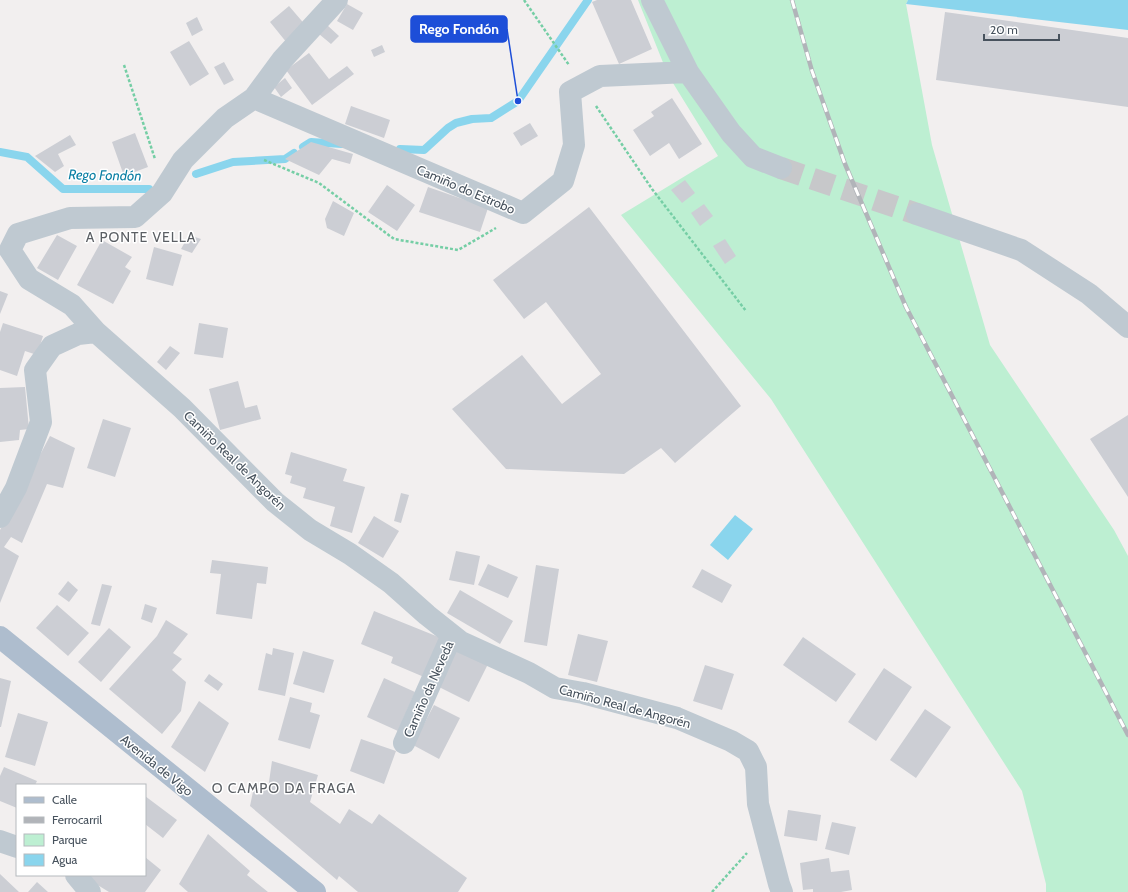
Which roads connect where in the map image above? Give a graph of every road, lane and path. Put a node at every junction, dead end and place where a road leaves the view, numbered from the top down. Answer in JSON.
{"nodes":[{"id":1,"x":337,"y":0,"type":"edge"},
{"id":2,"x":652,"y":0,"type":"edge"},
{"id":3,"x":124,"y":65,"type":"dead end"},
{"id":4,"x":688,"y":72,"type":"junction"},
{"id":5,"x":254,"y":98,"type":"junction"},
{"id":6,"x":264,"y":160,"type":"dead end"},
{"id":7,"x":781,"y":168,"type":"tunnel mouth"},
{"id":8,"x":165,"y":188,"type":"junction"},
{"id":9,"x":652,"y":189,"type":"dead end"},
{"id":10,"x":523,"y":213,"type":"junction"},
{"id":11,"x":917,"y":214,"type":"tunnel mouth"},
{"id":12,"x":746,"y":311,"type":"dead end"},
{"id":13,"x":1128,"y":327,"type":"edge"},
{"id":14,"x":96,"y":332,"type":"junction"},
{"id":15,"x":0,"y":517,"type":"edge"},
{"id":16,"x":452,"y":635,"type":"junction"},
{"id":17,"x":0,"y":637,"type":"edge"},
{"id":18,"x":404,"y":743,"type":"dead end"},
{"id":19,"x":766,"y":831,"type":"junction"},
{"id":20,"x":0,"y":841,"type":"edge"},
{"id":21,"x":16,"y":847,"type":"edge"},
{"id":22,"x":77,"y":876,"type":"edge"},
{"id":23,"x":90,"y":892,"type":"edge"},
{"id":24,"x":315,"y":892,"type":"edge"},
{"id":25,"x":712,"y":892,"type":"edge"},
{"id":26,"x":782,"y":892,"type":"edge"}],
"edges":[{"from":1,"to":5,"type":"street","name":"Camiño Real de Angorén"},
{"from":2,"to":4,"type":"street"},
{"from":3,"to":8,"type":"path"},
{"from":4,"to":7,"type":"street"},
{"from":4,"to":10,"type":"street","name":"Camiño do Estrobo"},
{"from":5,"to":8,"type":"street","name":"Camiño Real de Angorén"},
{"from":5,"to":10,"type":"street","name":"Camiño do Estrobo"},
{"from":6,"to":10,"type":"path"},
{"from":8,"to":14,"type":"street","name":"Camiño Real de Angorén"},
{"from":9,"to":12,"type":"path"},
{"from":11,"to":13,"type":"street"},
{"from":14,"to":15,"type":"street"},
{"from":14,"to":16,"type":"street","name":"Camiño Real de Angorén"},
{"from":16,"to":18,"type":"street","name":"Camiño da Neveda"},
{"from":16,"to":19,"type":"street","name":"Camiño Real de Angorén"},
{"from":17,"to":24,"type":"main road","name":"Avenida de Vigo"},
{"from":19,"to":25,"type":"path"},
{"from":19,"to":26,"type":"street","name":"Camiño Real de Angorén"},
{"from":20,"to":21,"type":"street"},
{"from":22,"to":23,"type":"street"}]}
